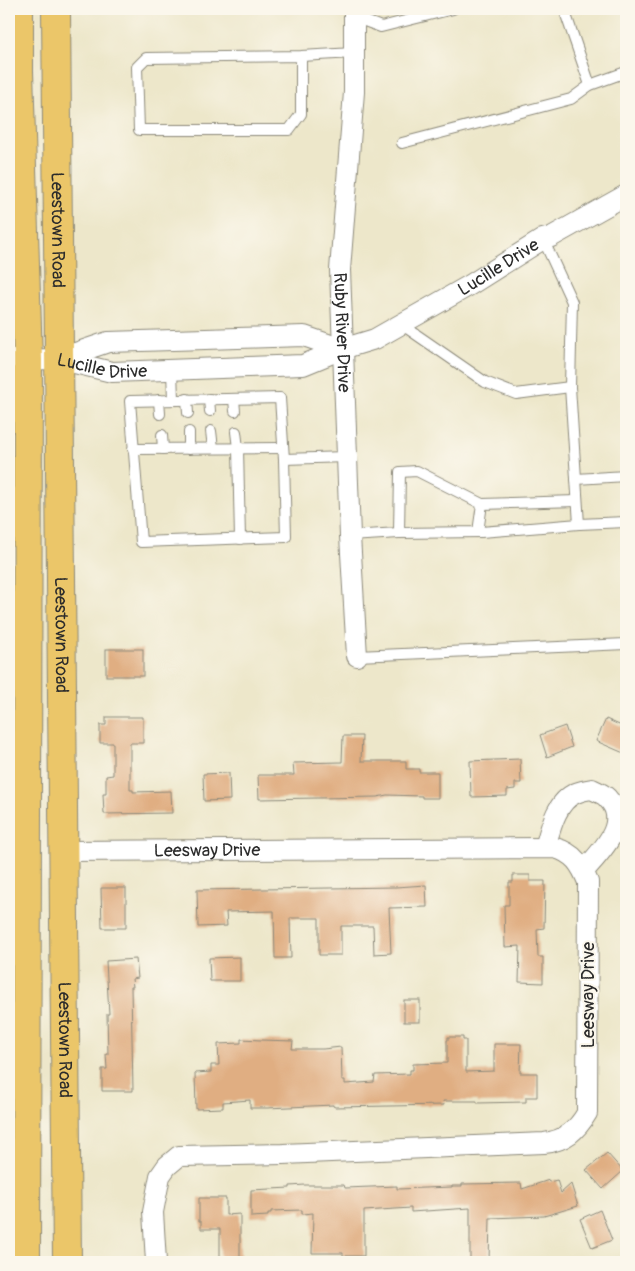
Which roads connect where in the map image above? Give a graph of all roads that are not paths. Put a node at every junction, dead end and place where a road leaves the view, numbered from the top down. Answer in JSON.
{"nodes":[{"id":1,"x":19,"y":9,"type":"edge"},
{"id":2,"x":56,"y":9,"type":"edge"},
{"id":3,"x":454,"y":9,"type":"edge"},
{"id":4,"x":564,"y":9,"type":"edge"},
{"id":5,"x":358,"y":12,"type":"edge"},
{"id":6,"x":354,"y":53,"type":"junction"},
{"id":7,"x":301,"y":56,"type":"junction"},
{"id":8,"x":626,"y":72,"type":"edge"},
{"id":9,"x":590,"y":85,"type":"junction"},
{"id":10,"x":402,"y":143,"type":"dead end"},
{"id":11,"x":626,"y":195,"type":"edge"},
{"id":12,"x":543,"y":239,"type":"junction"},
{"id":13,"x":401,"y":324,"type":"junction"},
{"id":14,"x":342,"y":349,"type":"junction"},
{"id":15,"x":58,"y":359,"type":"junction"},
{"id":16,"x":19,"y":360,"type":"edge"},
{"id":17,"x":172,"y":370,"type":"junction"},
{"id":18,"x":570,"y":387,"type":"junction"},
{"id":19,"x":209,"y":399,"type":"junction"},
{"id":20,"x":234,"y":399,"type":"junction"},
{"id":21,"x":159,"y":400,"type":"junction"},
{"id":22,"x":173,"y":400,"type":"junction"},
{"id":23,"x":187,"y":400,"type":"junction"},
{"id":24,"x":210,"y":411,"type":"dead end"},
{"id":25,"x":234,"y":411,"type":"dead end"},
{"id":26,"x":188,"y":413,"type":"dead end"},
{"id":27,"x":160,"y":414,"type":"dead end"},
{"id":28,"x":189,"y":432,"type":"dead end"},
{"id":29,"x":212,"y":432,"type":"dead end"},
{"id":30,"x":236,"y":432,"type":"dead end"},
{"id":31,"x":162,"y":435,"type":"dead end"},
{"id":32,"x":213,"y":448,"type":"junction"},
{"id":33,"x":238,"y":448,"type":"junction"},
{"id":34,"x":283,"y":448,"type":"junction"},
{"id":35,"x":133,"y":449,"type":"junction"},
{"id":36,"x":163,"y":449,"type":"junction"},
{"id":37,"x":189,"y":449,"type":"junction"},
{"id":38,"x":346,"y":457,"type":"junction"},
{"id":39,"x":284,"y":459,"type":"junction"},
{"id":40,"x":626,"y":476,"type":"edge"},
{"id":41,"x":576,"y":479,"type":"junction"},
{"id":42,"x":577,"y":501,"type":"junction"},
{"id":43,"x":482,"y":504,"type":"junction"},
{"id":44,"x":626,"y":522,"type":"edge"},
{"id":45,"x":579,"y":524,"type":"junction"},
{"id":46,"x":478,"y":532,"type":"junction"},
{"id":47,"x":399,"y":533,"type":"junction"},
{"id":48,"x":350,"y":536,"type":"junction"},
{"id":49,"x":240,"y":539,"type":"junction"},
{"id":50,"x":626,"y":644,"type":"edge"},
{"id":51,"x":26,"y":648,"type":"junction"},
{"id":52,"x":357,"y":656,"type":"joint"},
{"id":53,"x":545,"y":848,"type":"junction"},
{"id":54,"x":64,"y":851,"type":"junction"},
{"id":55,"x":584,"y":871,"type":"junction"},
{"id":56,"x":26,"y":1262,"type":"edge"},
{"id":57,"x":67,"y":1262,"type":"edge"},
{"id":58,"x":156,"y":1262,"type":"edge"}],
"edges":[{"from":1,"to":16,"type":"main road","name":"Leestown Road"},
{"from":2,"to":15,"type":"main road","name":"Leestown Road"},
{"from":3,"to":5,"type":"lane"},
{"from":4,"to":9,"type":"lane"},
{"from":5,"to":6,"type":"street","name":"Ruby River Drive"},
{"from":6,"to":7,"type":"lane"},
{"from":6,"to":14,"type":"street","name":"Ruby River Drive"},
{"from":7,"to":7,"type":"lane"},
{"from":8,"to":9,"type":"lane"},
{"from":9,"to":10,"type":"lane"},
{"from":11,"to":12,"type":"street","name":"Lucille Drive"},
{"from":12,"to":13,"type":"street","name":"Lucille Drive"},
{"from":12,"to":18,"type":"lane"},
{"from":13,"to":14,"type":"street","name":"Lucille Drive"},
{"from":13,"to":18,"type":"lane"},
{"from":14,"to":15,"type":"street","name":"Lucille Drive"},
{"from":14,"to":17,"type":"street","name":"Lucille Drive"},
{"from":14,"to":38,"type":"street","name":"Ruby River Drive"},
{"from":15,"to":16,"type":"street"},
{"from":15,"to":17,"type":"street","name":"Lucille Drive"},
{"from":15,"to":54,"type":"main road","name":"Leestown Road"},
{"from":16,"to":51,"type":"main road","name":"Leestown Road"},
{"from":17,"to":22,"type":"lane"},
{"from":18,"to":41,"type":"lane"},
{"from":19,"to":20,"type":"lane"},
{"from":19,"to":23,"type":"lane"},
{"from":19,"to":24,"type":"lane"},
{"from":20,"to":25,"type":"lane"},
{"from":20,"to":34,"type":"lane"},
{"from":21,"to":22,"type":"lane"},
{"from":21,"to":27,"type":"lane"},
{"from":21,"to":35,"type":"lane"},
{"from":22,"to":23,"type":"lane"},
{"from":23,"to":26,"type":"lane"},
{"from":28,"to":37,"type":"lane"},
{"from":29,"to":32,"type":"lane"},
{"from":30,"to":33,"type":"lane"},
{"from":31,"to":36,"type":"lane"},
{"from":32,"to":33,"type":"lane"},
{"from":32,"to":37,"type":"lane"},
{"from":33,"to":34,"type":"lane"},
{"from":33,"to":49,"type":"lane"},
{"from":34,"to":39,"type":"lane"},
{"from":35,"to":36,"type":"lane"},
{"from":35,"to":49,"type":"lane"},
{"from":36,"to":37,"type":"lane"},
{"from":38,"to":39,"type":"lane"},
{"from":38,"to":48,"type":"street","name":"Ruby River Drive"},
{"from":39,"to":49,"type":"lane"},
{"from":40,"to":41,"type":"lane"},
{"from":41,"to":42,"type":"lane"},
{"from":42,"to":43,"type":"lane"},
{"from":42,"to":45,"type":"lane"},
{"from":43,"to":46,"type":"lane"},
{"from":43,"to":47,"type":"lane"},
{"from":44,"to":45,"type":"lane"},
{"from":45,"to":46,"type":"lane"},
{"from":46,"to":47,"type":"lane"},
{"from":47,"to":48,"type":"lane"},
{"from":48,"to":52,"type":"street","name":"Ruby River Drive"},
{"from":50,"to":52,"type":"lane"},
{"from":51,"to":54,"type":"main road"},
{"from":51,"to":56,"type":"main road","name":"Leestown Road"},
{"from":53,"to":54,"type":"street","name":"Leesway Drive"},
{"from":53,"to":55,"type":"street","name":"Leesway Drive"},
{"from":53,"to":55,"type":"street"},
{"from":54,"to":57,"type":"main road","name":"Leestown Road"},
{"from":55,"to":58,"type":"street","name":"Leesway Drive"}]}
